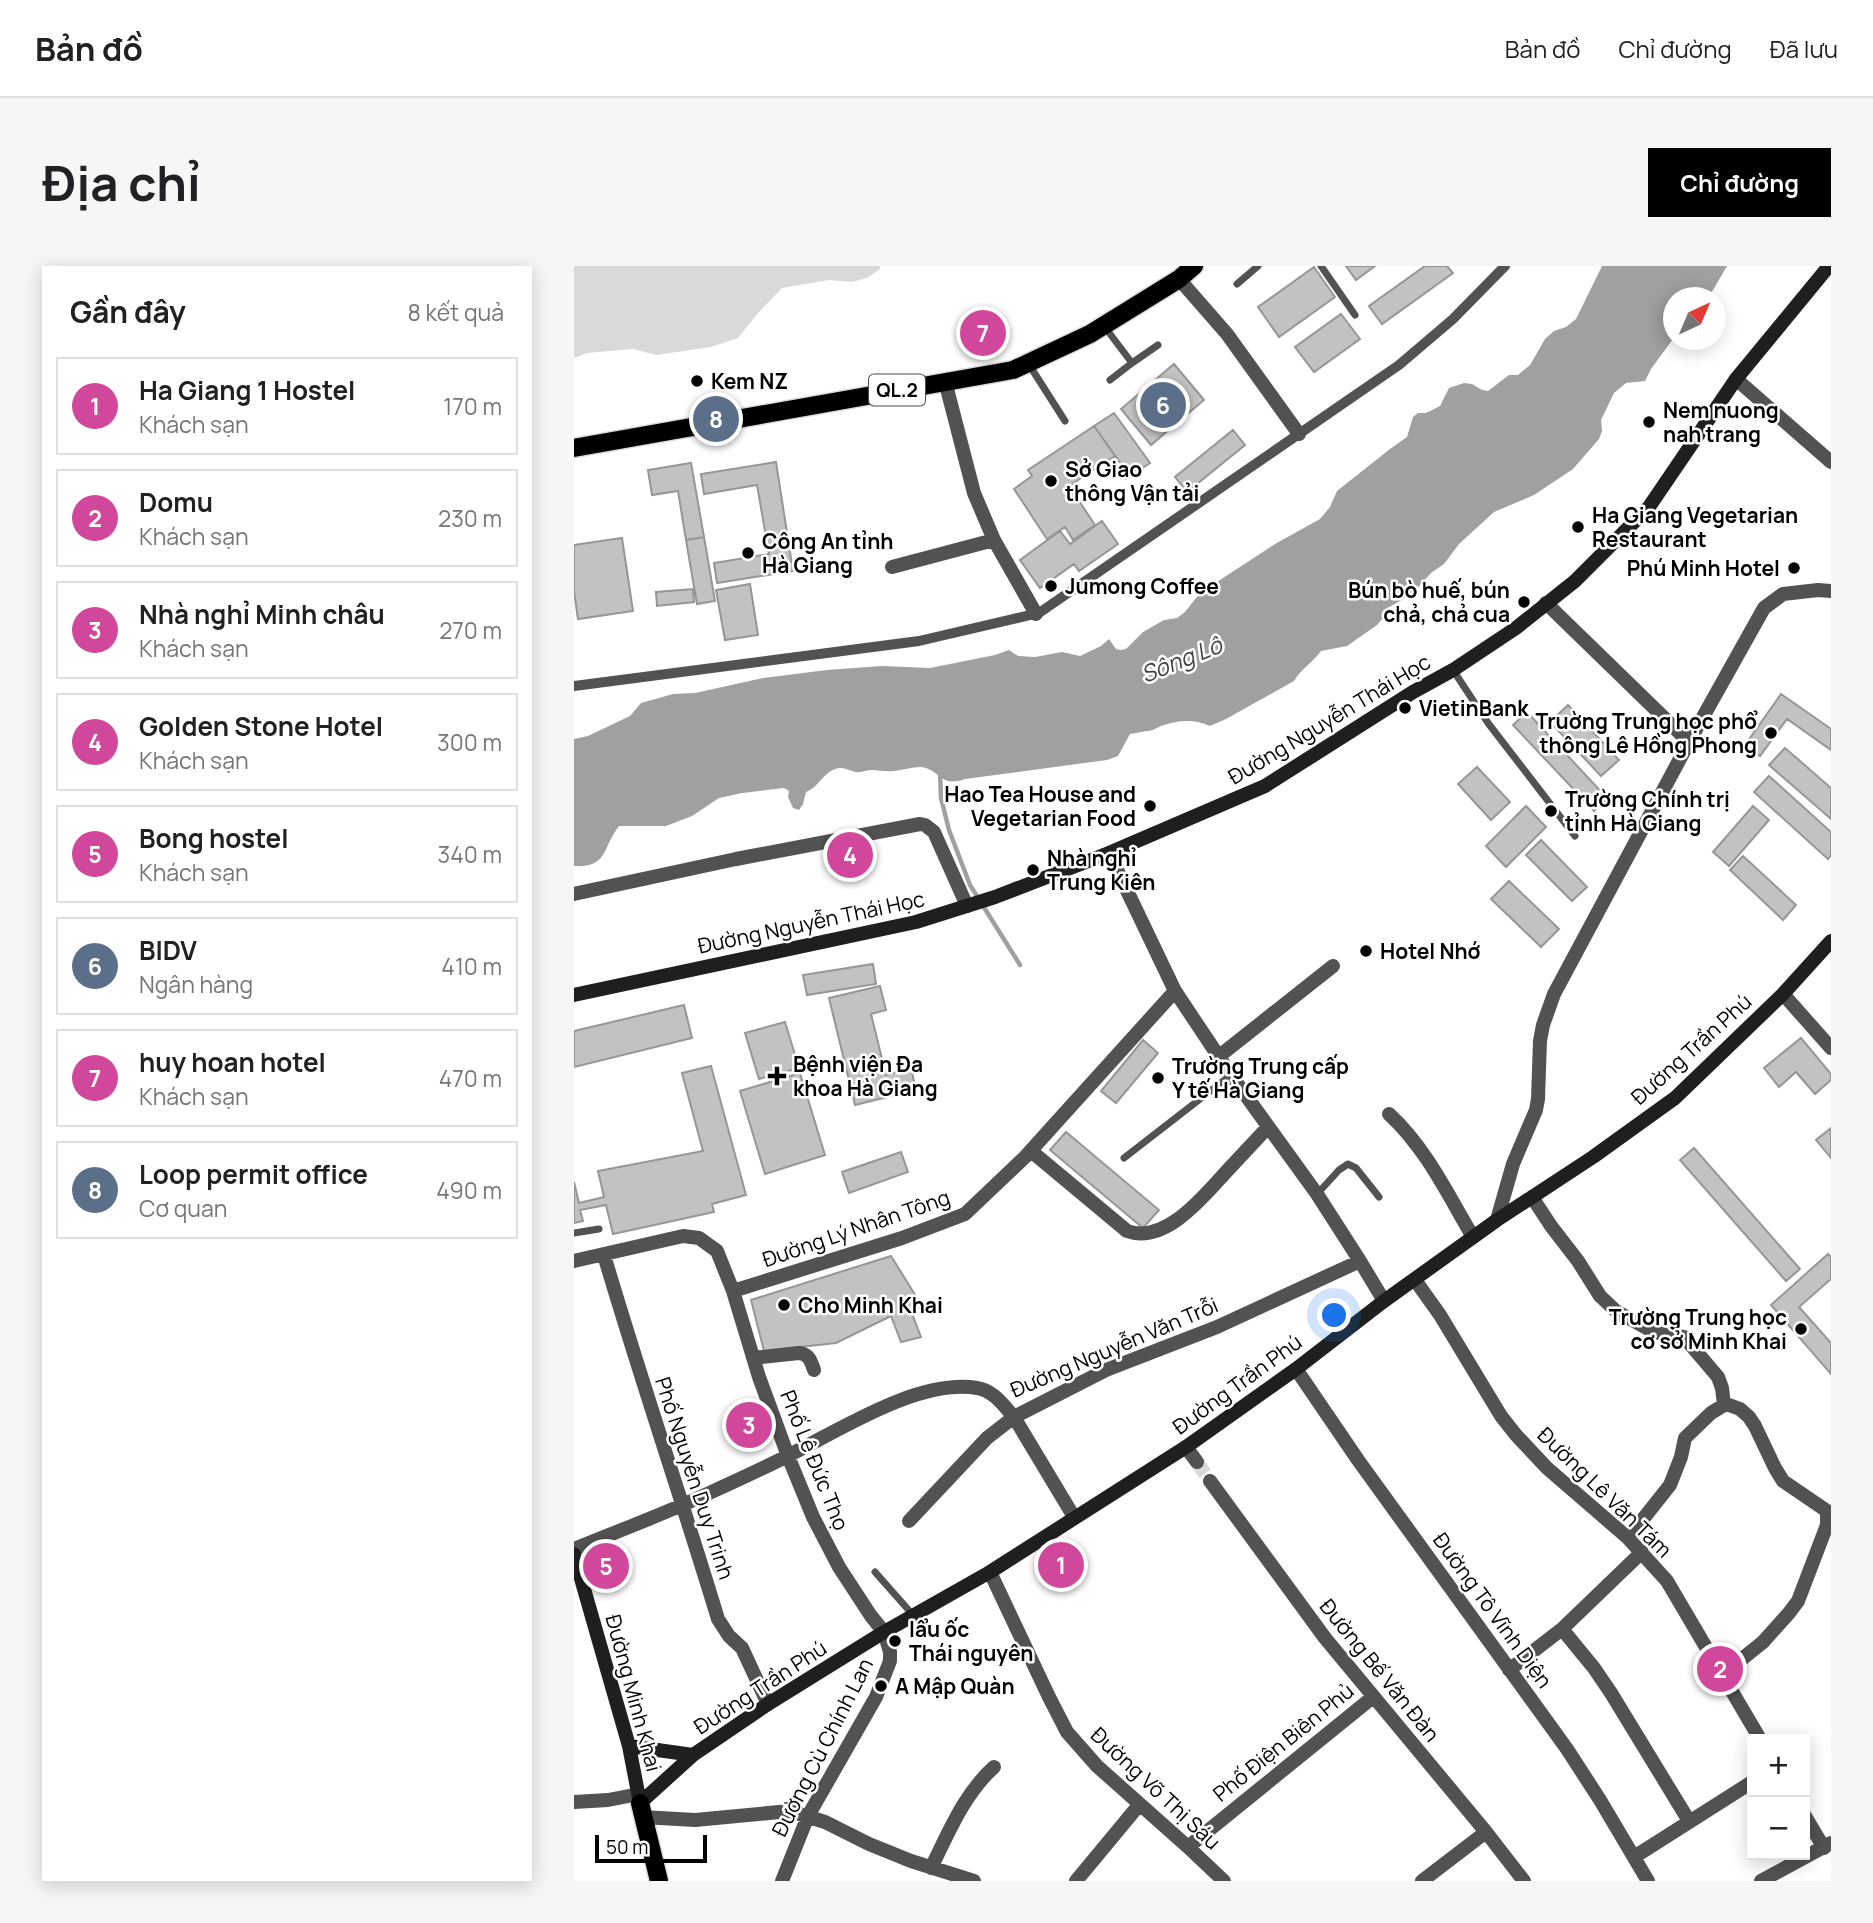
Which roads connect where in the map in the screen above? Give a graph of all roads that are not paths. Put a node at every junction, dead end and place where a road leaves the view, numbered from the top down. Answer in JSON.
{"nodes":[{"id":1,"x":1194,"y":266,"type":"edge"},
{"id":2,"x":1258,"y":266,"type":"edge"},
{"id":3,"x":1321,"y":266,"type":"edge"},
{"id":4,"x":1505,"y":266,"type":"edge"},
{"id":5,"x":1829,"y":266,"type":"edge"},
{"id":6,"x":1179,"y":279,"type":"junction"},
{"id":7,"x":1237,"y":284,"type":"dead end"},
{"id":8,"x":1355,"y":315,"type":"dead end"},
{"id":9,"x":1104,"y":325,"type":"junction"},
{"id":10,"x":1158,"y":345,"type":"dead end"},
{"id":11,"x":1028,"y":363,"type":"junction"},
{"id":12,"x":1132,"y":363,"type":"junction"},
{"id":13,"x":1737,"y":379,"type":"junction"},
{"id":14,"x":1110,"y":380,"type":"dead end"},
{"id":15,"x":945,"y":381,"type":"junction"},
{"id":16,"x":1065,"y":421,"type":"dead end"},
{"id":17,"x":1299,"y":434,"type":"junction"},
{"id":18,"x":574,"y":448,"type":"edge"},
{"id":19,"x":1831,"y":462,"type":"edge"},
{"id":20,"x":994,"y":540,"type":"junction"},
{"id":21,"x":892,"y":567,"type":"dead end"},
{"id":22,"x":1831,"y":591,"type":"edge"},
{"id":23,"x":1546,"y":603,"type":"junction"},
{"id":24,"x":1036,"y":614,"type":"junction"},
{"id":25,"x":1453,"y":670,"type":"junction"},
{"id":26,"x":574,"y":686,"type":"edge"},
{"id":27,"x":1689,"y":742,"type":"junction"},
{"id":28,"x":1575,"y":835,"type":"dead end"},
{"id":29,"x":1109,"y":853,"type":"junction"},
{"id":30,"x":574,"y":894,"type":"edge"},
{"id":31,"x":969,"y":906,"type":"junction"},
{"id":32,"x":1831,"y":941,"type":"edge"},
{"id":33,"x":1333,"y":966,"type":"dead end"},
{"id":34,"x":1175,"y":991,"type":"junction"},
{"id":35,"x":1783,"y":994,"type":"junction"},
{"id":36,"x":574,"y":995,"type":"edge"},
{"id":37,"x":1831,"y":1048,"type":"edge"},
{"id":38,"x":1218,"y":1057,"type":"junction"},
{"id":39,"x":1231,"y":1075,"type":"junction"},
{"id":40,"x":1389,"y":1114,"type":"dead end"},
{"id":41,"x":1268,"y":1128,"type":"junction"},
{"id":42,"x":1031,"y":1151,"type":"junction"},
{"id":43,"x":1124,"y":1157,"type":"dead end"},
{"id":44,"x":1317,"y":1194,"type":"junction"},
{"id":45,"x":1379,"y":1197,"type":"dead end"},
{"id":46,"x":1532,"y":1197,"type":"junction"},
{"id":47,"x":1497,"y":1220,"type":"junction"},
{"id":48,"x":599,"y":1229,"type":"dead end"},
{"id":49,"x":574,"y":1234,"type":"edge"},
{"id":50,"x":1473,"y":1237,"type":"junction"},
{"id":51,"x":604,"y":1255,"type":"junction"},
{"id":52,"x":574,"y":1261,"type":"edge"},
{"id":53,"x":1360,"y":1261,"type":"junction"},
{"id":54,"x":1415,"y":1280,"type":"junction"},
{"id":55,"x":733,"y":1291,"type":"junction"},
{"id":56,"x":1384,"y":1301,"type":"junction"},
{"id":57,"x":753,"y":1358,"type":"junction"},
{"id":58,"x":1296,"y":1369,"type":"junction"},
{"id":59,"x":814,"y":1370,"type":"dead end"},
{"id":60,"x":1724,"y":1405,"type":"junction"},
{"id":61,"x":1014,"y":1417,"type":"junction"},
{"id":62,"x":1186,"y":1447,"type":"junction"},
{"id":63,"x":788,"y":1456,"type":"junction"},
{"id":64,"x":1196,"y":1462,"type":"tunnel mouth"},
{"id":65,"x":1210,"y":1481,"type":"tunnel mouth"},
{"id":66,"x":683,"y":1504,"type":"junction"},
{"id":67,"x":1074,"y":1517,"type":"junction"},
{"id":68,"x":909,"y":1521,"type":"dead end"},
{"id":69,"x":1628,"y":1538,"type":"junction"},
{"id":70,"x":574,"y":1551,"type":"edge"},
{"id":71,"x":1642,"y":1552,"type":"junction"},
{"id":72,"x":875,"y":1572,"type":"dead end"},
{"id":73,"x":990,"y":1573,"type":"junction"},
{"id":74,"x":914,"y":1615,"type":"junction"},
{"id":75,"x":1562,"y":1629,"type":"junction"},
{"id":76,"x":884,"y":1632,"type":"junction"},
{"id":77,"x":1509,"y":1670,"type":"junction"},
{"id":78,"x":1722,"y":1675,"type":"junction"},
{"id":79,"x":1373,"y":1696,"type":"junction"},
{"id":80,"x":768,"y":1704,"type":"junction"},
{"id":81,"x":1757,"y":1734,"type":"edge"},
{"id":82,"x":629,"y":1746,"type":"junction"},
{"id":83,"x":693,"y":1755,"type":"junction"},
{"id":84,"x":994,"y":1767,"type":"dead end"},
{"id":85,"x":1747,"y":1785,"type":"edge"},
{"id":86,"x":574,"y":1802,"type":"edge"},
{"id":87,"x":641,"y":1805,"type":"junction"},
{"id":88,"x":1139,"y":1805,"type":"junction"},
{"id":89,"x":808,"y":1816,"type":"junction"},
{"id":90,"x":1689,"y":1821,"type":"junction"},
{"id":91,"x":1810,"y":1823,"type":"edge"},
{"id":92,"x":1486,"y":1832,"type":"junction"},
{"id":93,"x":1827,"y":1845,"type":"edge"},
{"id":94,"x":1188,"y":1847,"type":"junction"},
{"id":95,"x":1634,"y":1857,"type":"junction"},
{"id":96,"x":931,"y":1868,"type":"junction"},
{"id":97,"x":659,"y":1881,"type":"edge"},
{"id":98,"x":782,"y":1881,"type":"edge"},
{"id":99,"x":974,"y":1881,"type":"edge"},
{"id":100,"x":1076,"y":1881,"type":"edge"},
{"id":101,"x":1224,"y":1881,"type":"edge"},
{"id":102,"x":1422,"y":1881,"type":"edge"},
{"id":103,"x":1524,"y":1881,"type":"edge"},
{"id":104,"x":1648,"y":1881,"type":"edge"},
{"id":105,"x":1761,"y":1881,"type":"edge"}],
"edges":[{"from":1,"to":6,"type":"main road","number":"QL.2"},
{"from":2,"to":7,"type":"lane"},
{"from":3,"to":8,"type":"lane"},
{"from":4,"to":17,"type":"street"},
{"from":5,"to":13,"type":"main road","name":"Đường Nguyễn Thái Học"},
{"from":6,"to":9,"type":"main road","number":"QL.2"},
{"from":6,"to":17,"type":"street"},
{"from":9,"to":11,"type":"main road","number":"QL.2"},
{"from":9,"to":12,"type":"lane"},
{"from":10,"to":12,"type":"lane"},
{"from":11,"to":15,"type":"main road","number":"QL.2"},
{"from":11,"to":16,"type":"lane"},
{"from":12,"to":14,"type":"lane"},
{"from":13,"to":19,"type":"street"},
{"from":13,"to":23,"type":"main road","name":"Đường Nguyễn Thái Học"},
{"from":15,"to":18,"type":"main road","number":"QL.2"},
{"from":15,"to":20,"type":"street"},
{"from":17,"to":24,"type":"street"},
{"from":20,"to":21,"type":"street"},
{"from":20,"to":24,"type":"street"},
{"from":22,"to":27,"type":"street"},
{"from":23,"to":25,"type":"main road","name":"Đường Nguyễn Thái Học"},
{"from":23,"to":27,"type":"street"},
{"from":24,"to":26,"type":"street"},
{"from":25,"to":28,"type":"lane"},
{"from":25,"to":29,"type":"main road","name":"Đường Nguyễn Thái Học"},
{"from":27,"to":47,"type":"street"},
{"from":29,"to":31,"type":"main road","name":"Đường Nguyễn Thái Học"},
{"from":29,"to":34,"type":"street"},
{"from":30,"to":31,"type":"street"},
{"from":31,"to":36,"type":"main road","name":"Đường Nguyễn Thái Học"},
{"from":32,"to":35,"type":"main road","name":"Đường Trần Phú"},
{"from":33,"to":38,"type":"street"},
{"from":34,"to":38,"type":"street"},
{"from":34,"to":42,"type":"street","name":"Đường Lý Nhân Tông"},
{"from":35,"to":37,"type":"street"},
{"from":35,"to":46,"type":"main road","name":"Đường Trần Phú"},
{"from":38,"to":39,"type":"street"},
{"from":39,"to":41,"type":"street"},
{"from":39,"to":43,"type":"lane"},
{"from":40,"to":50,"type":"street"},
{"from":41,"to":42,"type":"street"},
{"from":41,"to":44,"type":"street"},
{"from":42,"to":55,"type":"street","name":"Đường Lý Nhân Tông"},
{"from":44,"to":45,"type":"lane"},
{"from":44,"to":53,"type":"street"},
{"from":46,"to":47,"type":"main road","name":"Đường Trần Phú"},
{"from":46,"to":60,"type":"street"},
{"from":47,"to":50,"type":"main road","name":"Đường Trần Phú"},
{"from":48,"to":49,"type":"lane"},
{"from":50,"to":54,"type":"main road","name":"Đường Trần Phú"},
{"from":51,"to":52,"type":"street"},
{"from":51,"to":55,"type":"street"},
{"from":51,"to":66,"type":"street","name":"Phố Nguyễn Duy Trinh"},
{"from":53,"to":56,"type":"street"},
{"from":53,"to":61,"type":"street","name":"Đường Nguyễn Văn Trỗi"},
{"from":54,"to":56,"type":"main road","name":"Đường Trần Phú"},
{"from":54,"to":69,"type":"street","name":"Đường Lê Văn Tám"},
{"from":55,"to":57,"type":"street","name":"Phố Lê Đức Thọ"},
{"from":56,"to":58,"type":"main road","name":"Đường Trần Phú"},
{"from":57,"to":59,"type":"street"},
{"from":57,"to":63,"type":"street","name":"Phố Lê Đức Thọ"},
{"from":58,"to":62,"type":"main road","name":"Đường Trần Phú"},
{"from":58,"to":77,"type":"street","name":"Đường Tô Vĩnh Diện"},
{"from":60,"to":69,"type":"street"},
{"from":60,"to":78,"type":"street"},
{"from":61,"to":63,"type":"street","name":"Đường Nguyễn Văn Trỗi"},
{"from":61,"to":67,"type":"street"},
{"from":61,"to":68,"type":"street"},
{"from":62,"to":64,"type":"street"},
{"from":62,"to":67,"type":"main road","name":"Đường Trần Phú"},
{"from":63,"to":66,"type":"street","name":"Đường Nguyễn Văn Trỗi"},
{"from":63,"to":76,"type":"street","name":"Phố Lê Đức Thọ"},
{"from":65,"to":79,"type":"street","name":"Đường Bế Văn Đàn"},
{"from":66,"to":70,"type":"street","name":"Đường Nguyễn Văn Trỗi"},
{"from":66,"to":80,"type":"street","name":"Phố Nguyễn Duy Trinh"},
{"from":67,"to":73,"type":"main road","name":"Đường Trần Phú"},
{"from":69,"to":71,"type":"street","name":"Đường Lê Văn Tám"},
{"from":70,"to":82,"type":"main road","name":"Đường Minh Khai"},
{"from":71,"to":75,"type":"street"},
{"from":71,"to":78,"type":"street","name":"Đường Lê Văn Tám"},
{"from":72,"to":74,"type":"lane"},
{"from":73,"to":74,"type":"main road","name":"Đường Trần Phú"},
{"from":73,"to":88,"type":"street","name":"Đường Võ Thị Sáu"},
{"from":74,"to":76,"type":"main road","name":"Đường Trần Phú"},
{"from":75,"to":77,"type":"street"},
{"from":75,"to":90,"type":"street"},
{"from":76,"to":80,"type":"main road","name":"Đường Trần Phú"},
{"from":76,"to":89,"type":"street","name":"Đường Cù Chính Lan"},
{"from":77,"to":95,"type":"street","name":"Đường Tô Vĩnh Diện"},
{"from":78,"to":81,"type":"street","name":"Đường Lê Văn Tám"},
{"from":79,"to":92,"type":"street","name":"Đường Bế Văn Đàn"},
{"from":79,"to":94,"type":"street","name":"Phố Điện Biên Phủ"},
{"from":80,"to":83,"type":"main road","name":"Đường Trần Phú"},
{"from":82,"to":83,"type":"main road","name":"Đường Trần Phú"},
{"from":82,"to":87,"type":"main road","name":"Đường Minh Khai"},
{"from":83,"to":87,"type":"main road","name":"Đường Trần Phú"},
{"from":84,"to":96,"type":"street"},
{"from":85,"to":90,"type":"street"},
{"from":86,"to":87,"type":"street"},
{"from":87,"to":89,"type":"street"},
{"from":87,"to":97,"type":"main road"},
{"from":88,"to":94,"type":"street","name":"Đường Võ Thị Sáu"},
{"from":88,"to":100,"type":"street"},
{"from":89,"to":96,"type":"street"},
{"from":89,"to":98,"type":"street","name":"Đường Cù Chính Lan"},
{"from":90,"to":95,"type":"street"},
{"from":91,"to":93,"type":"street"},
{"from":92,"to":102,"type":"street"},
{"from":92,"to":103,"type":"street","name":"Đường Bế Văn Đàn"},
{"from":93,"to":105,"type":"street"},
{"from":94,"to":101,"type":"street","name":"Đường Võ Thị Sáu"},
{"from":95,"to":104,"type":"street","name":"Đường Tô Vĩnh Diện"},
{"from":96,"to":99,"type":"street"}]}
